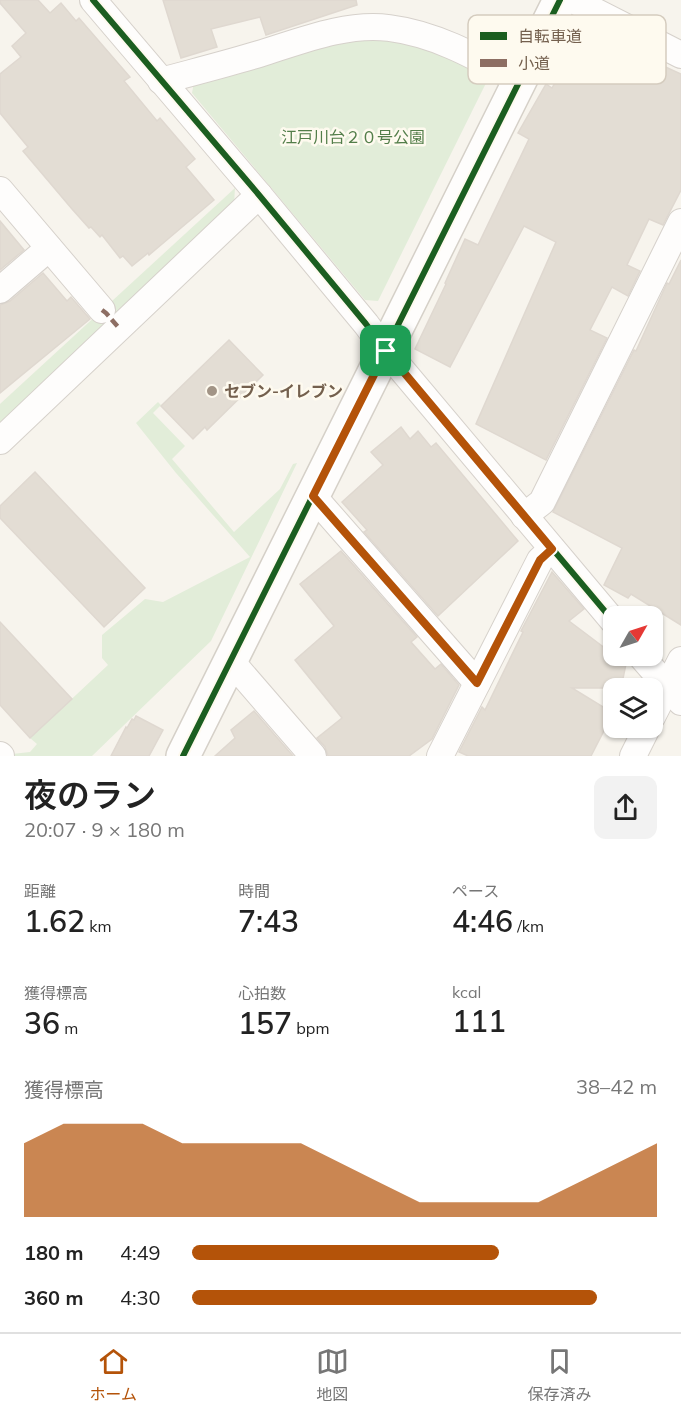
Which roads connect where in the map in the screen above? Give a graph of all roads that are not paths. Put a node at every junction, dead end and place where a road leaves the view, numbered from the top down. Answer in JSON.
{"nodes":[{"id":1,"x":93,"y":0,"type":"edge"},
{"id":2,"x":560,"y":0,"type":"edge"},
{"id":3,"x":573,"y":0,"type":"edge"},
{"id":4,"x":553,"y":15,"type":"edge"},
{"id":5,"x":602,"y":15,"type":"edge"},
{"id":6,"x":666,"y":47,"type":"edge"},
{"id":7,"x":468,"y":52,"type":"edge"},
{"id":8,"x":681,"y":55,"type":"edge"},
{"id":9,"x":161,"y":81,"type":"junction"},
{"id":10,"x":519,"y":84,"type":"edge"},
{"id":11,"x":0,"y":190,"type":"edge"},
{"id":12,"x":259,"y":195,"type":"junction"},
{"id":13,"x":681,"y":222,"type":"edge"},
{"id":14,"x":49,"y":248,"type":"junction"},
{"id":15,"x":0,"y":290,"type":"edge"},
{"id":16,"x":102,"y":310,"type":"dead end"},
{"id":17,"x":386,"y":351,"type":"junction"},
{"id":18,"x":0,"y":441,"type":"edge"},
{"id":19,"x":313,"y":496,"type":"junction"},
{"id":20,"x":524,"y":516,"type":"junction"},
{"id":21,"x":552,"y":549,"type":"junction"},
{"id":22,"x":603,"y":609,"type":"edge"},
{"id":23,"x":230,"y":660,"type":"junction"},
{"id":24,"x":681,"y":660,"type":"edge"},
{"id":25,"x":650,"y":666,"type":"edge"},
{"id":26,"x":477,"y":683,"type":"junction"},
{"id":27,"x":674,"y":694,"type":"edge"},
{"id":28,"x":663,"y":706,"type":"edge"},
{"id":29,"x":642,"y":738,"type":"edge"},
{"id":30,"x":183,"y":756,"type":"edge"},
{"id":31,"x":313,"y":756,"type":"edge"},
{"id":32,"x":440,"y":756,"type":"edge"},
{"id":33,"x":633,"y":756,"type":"edge"}],
"edges":[{"from":1,"to":9,"type":"street"},
{"from":2,"to":4,"type":"street"},
{"from":3,"to":5,"type":"street"},
{"from":6,"to":8,"type":"street"},
{"from":7,"to":9,"type":"street"},
{"from":9,"to":12,"type":"street"},
{"from":10,"to":17,"type":"street"},
{"from":11,"to":14,"type":"street"},
{"from":12,"to":17,"type":"street"},
{"from":12,"to":18,"type":"street"},
{"from":13,"to":20,"type":"street"},
{"from":14,"to":15,"type":"street"},
{"from":14,"to":16,"type":"street"},
{"from":17,"to":19,"type":"street"},
{"from":17,"to":20,"type":"street"},
{"from":19,"to":23,"type":"street"},
{"from":19,"to":26,"type":"street"},
{"from":20,"to":21,"type":"street"},
{"from":21,"to":22,"type":"street"},
{"from":21,"to":26,"type":"street"},
{"from":23,"to":30,"type":"street"},
{"from":23,"to":31,"type":"street"},
{"from":24,"to":27,"type":"street"},
{"from":25,"to":27,"type":"street"},
{"from":26,"to":32,"type":"street"},
{"from":27,"to":28,"type":"street"},
{"from":29,"to":33,"type":"street"}]}
